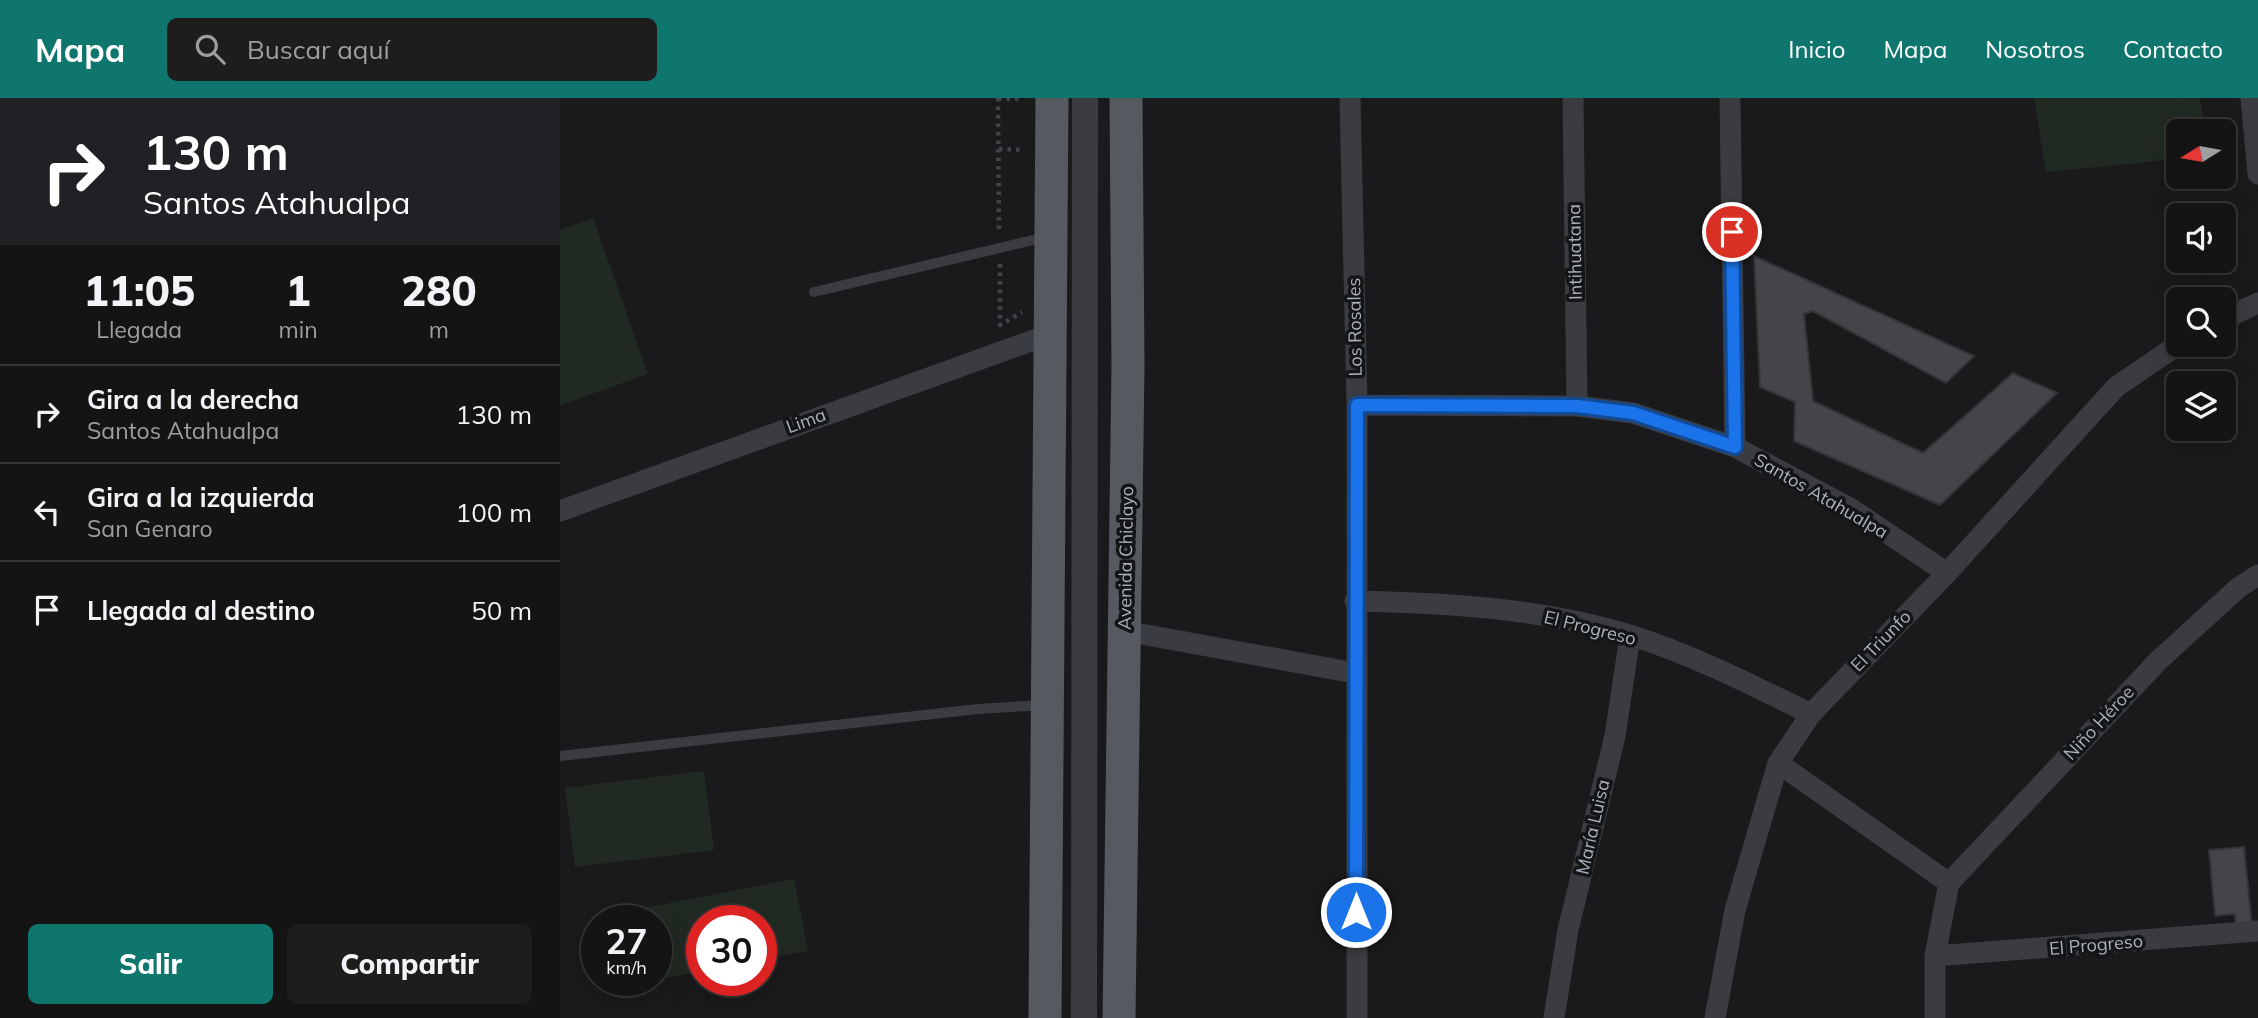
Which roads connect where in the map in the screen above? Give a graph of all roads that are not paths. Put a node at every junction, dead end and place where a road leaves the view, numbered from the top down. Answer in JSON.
{"nodes":[{"id":1,"x":1085,"y":98,"type":"edge"},
{"id":2,"x":1126,"y":98,"type":"edge"},
{"id":3,"x":1350,"y":98,"type":"edge"},
{"id":4,"x":1573,"y":98,"type":"edge"},
{"id":5,"x":1730,"y":98,"type":"edge"},
{"id":6,"x":2251,"y":98,"type":"edge"},
{"id":7,"x":1038,"y":99,"type":"edge"},
{"id":8,"x":2258,"y":174,"type":"edge"},
{"id":9,"x":1052,"y":236,"type":"junction"},
{"id":10,"x":814,"y":292,"type":"dead end"},
{"id":11,"x":2258,"y":303,"type":"edge"},
{"id":12,"x":2236,"y":313,"type":"edge"},
{"id":13,"x":1053,"y":333,"type":"junction"},
{"id":14,"x":2166,"y":353,"type":"edge"},
{"id":15,"x":1357,"y":405,"type":"junction"},
{"id":16,"x":1577,"y":406,"type":"junction"},
{"id":17,"x":1735,"y":447,"type":"junction"},
{"id":18,"x":560,"y":510,"type":"edge"},
{"id":19,"x":1947,"y":573,"type":"junction"},
{"id":20,"x":2258,"y":575,"type":"edge"},
{"id":21,"x":1355,"y":601,"type":"junction"},
{"id":22,"x":1125,"y":631,"type":"junction"},
{"id":23,"x":1630,"y":636,"type":"junction"},
{"id":24,"x":1356,"y":673,"type":"junction"},
{"id":25,"x":1048,"y":704,"type":"junction"},
{"id":26,"x":1811,"y":714,"type":"junction"},
{"id":27,"x":560,"y":756,"type":"edge"},
{"id":28,"x":1779,"y":763,"type":"junction"},
{"id":29,"x":1949,"y":883,"type":"junction"},
{"id":30,"x":2258,"y":931,"type":"edge"},
{"id":31,"x":1935,"y":956,"type":"junction"},
{"id":32,"x":1045,"y":1018,"type":"edge"},
{"id":33,"x":1084,"y":1018,"type":"edge"},
{"id":34,"x":1119,"y":1018,"type":"edge"},
{"id":35,"x":1357,"y":1018,"type":"edge"},
{"id":36,"x":1555,"y":1018,"type":"edge"},
{"id":37,"x":1716,"y":1018,"type":"edge"},
{"id":38,"x":1935,"y":1018,"type":"edge"}],
"edges":[{"from":1,"to":33,"type":"street"},
{"from":2,"to":22,"type":"main road","name":"Avenida Chiclayo"},
{"from":3,"to":15,"type":"street","name":"Los Rosales"},
{"from":4,"to":16,"type":"street","name":"Intihuatana"},
{"from":5,"to":17,"type":"street"},
{"from":6,"to":8,"type":"street"},
{"from":7,"to":9,"type":"main road"},
{"from":9,"to":10,"type":"lane"},
{"from":9,"to":13,"type":"main road"},
{"from":11,"to":12,"type":"street"},
{"from":13,"to":18,"type":"street","name":"Lima"},
{"from":13,"to":25,"type":"main road"},
{"from":14,"to":19,"type":"street","name":"El Triunfo"},
{"from":15,"to":16,"type":"street","name":"Santos Atahualpa"},
{"from":15,"to":21,"type":"street","name":"Los Rosales"},
{"from":16,"to":17,"type":"street","name":"Santos Atahualpa"},
{"from":17,"to":19,"type":"street","name":"Santos Atahualpa"},
{"from":19,"to":26,"type":"street","name":"El Triunfo"},
{"from":20,"to":29,"type":"street","name":"Niño Héroe"},
{"from":21,"to":23,"type":"street","name":"El Progreso"},
{"from":21,"to":24,"type":"street","name":"Los Rosales"},
{"from":22,"to":24,"type":"street"},
{"from":22,"to":34,"type":"main road","name":"Avenida Chiclayo"},
{"from":23,"to":26,"type":"street","name":"El Progreso"},
{"from":23,"to":36,"type":"street","name":"María Luisa"},
{"from":24,"to":35,"type":"street","name":"Los Rosales"},
{"from":25,"to":27,"type":"lane"},
{"from":25,"to":32,"type":"main road"},
{"from":26,"to":28,"type":"street","name":"El Triunfo"},
{"from":28,"to":29,"type":"street"},
{"from":28,"to":37,"type":"street","name":"El Triunfo"},
{"from":29,"to":31,"type":"street"},
{"from":30,"to":31,"type":"street","name":"El Progreso"},
{"from":31,"to":38,"type":"street"}]}
